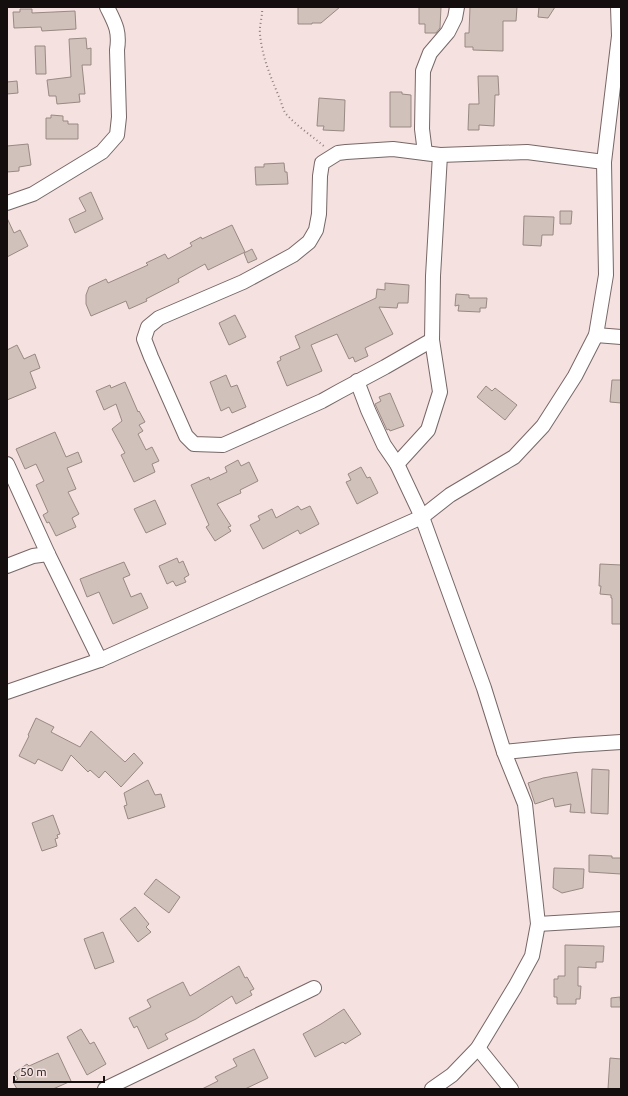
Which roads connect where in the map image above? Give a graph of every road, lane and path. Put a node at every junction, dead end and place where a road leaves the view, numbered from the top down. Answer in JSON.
{"nodes":[{"id":1,"x":106,"y":7,"type":"edge"},
{"id":2,"x":262,"y":7,"type":"edge"},
{"id":3,"x":456,"y":7,"type":"edge"},
{"id":4,"x":618,"y":7,"type":"edge"},
{"id":5,"x":425,"y":153,"type":"junction"},
{"id":6,"x":334,"y":156,"type":"junction"},
{"id":7,"x":440,"y":156,"type":"junction"},
{"id":8,"x":604,"y":162,"type":"junction"},
{"id":9,"x":7,"y":203,"type":"edge"},
{"id":10,"x":596,"y":335,"type":"junction"},
{"id":11,"x":621,"y":337,"type":"edge"},
{"id":12,"x":432,"y":340,"type":"junction"},
{"id":13,"x":357,"y":381,"type":"junction"},
{"id":14,"x":7,"y":464,"type":"edge"},
{"id":15,"x":397,"y":464,"type":"junction"},
{"id":16,"x":422,"y":517,"type":"junction"},
{"id":17,"x":48,"y":554,"type":"junction"},
{"id":18,"x":7,"y":566,"type":"edge"},
{"id":19,"x":100,"y":660,"type":"junction"},
{"id":20,"x":7,"y":692,"type":"edge"},
{"id":21,"x":621,"y":742,"type":"edge"},
{"id":22,"x":504,"y":752,"type":"junction"},
{"id":23,"x":621,"y":919,"type":"edge"},
{"id":24,"x":538,"y":924,"type":"junction"},
{"id":25,"x":314,"y":988,"type":"dead end"},
{"id":26,"x":478,"y":1048,"type":"junction"},
{"id":27,"x":105,"y":1089,"type":"edge"},
{"id":28,"x":432,"y":1089,"type":"edge"},
{"id":29,"x":511,"y":1089,"type":"edge"}],
"edges":[{"from":1,"to":9,"type":"street"},
{"from":2,"to":6,"type":"path"},
{"from":3,"to":5,"type":"street"},
{"from":4,"to":8,"type":"street"},
{"from":5,"to":6,"type":"street"},
{"from":5,"to":7,"type":"street"},
{"from":6,"to":13,"type":"street"},
{"from":7,"to":8,"type":"street"},
{"from":7,"to":12,"type":"street"},
{"from":8,"to":10,"type":"street"},
{"from":10,"to":11,"type":"street"},
{"from":10,"to":16,"type":"street"},
{"from":12,"to":13,"type":"street"},
{"from":12,"to":15,"type":"street"},
{"from":13,"to":15,"type":"street"},
{"from":14,"to":17,"type":"street"},
{"from":15,"to":16,"type":"street"},
{"from":16,"to":19,"type":"street"},
{"from":16,"to":22,"type":"street"},
{"from":17,"to":18,"type":"street"},
{"from":17,"to":19,"type":"street"},
{"from":19,"to":20,"type":"street"},
{"from":21,"to":22,"type":"street"},
{"from":22,"to":24,"type":"street"},
{"from":23,"to":24,"type":"street"},
{"from":24,"to":26,"type":"street"},
{"from":25,"to":27,"type":"street"},
{"from":26,"to":28,"type":"street"},
{"from":26,"to":29,"type":"street"}]}
